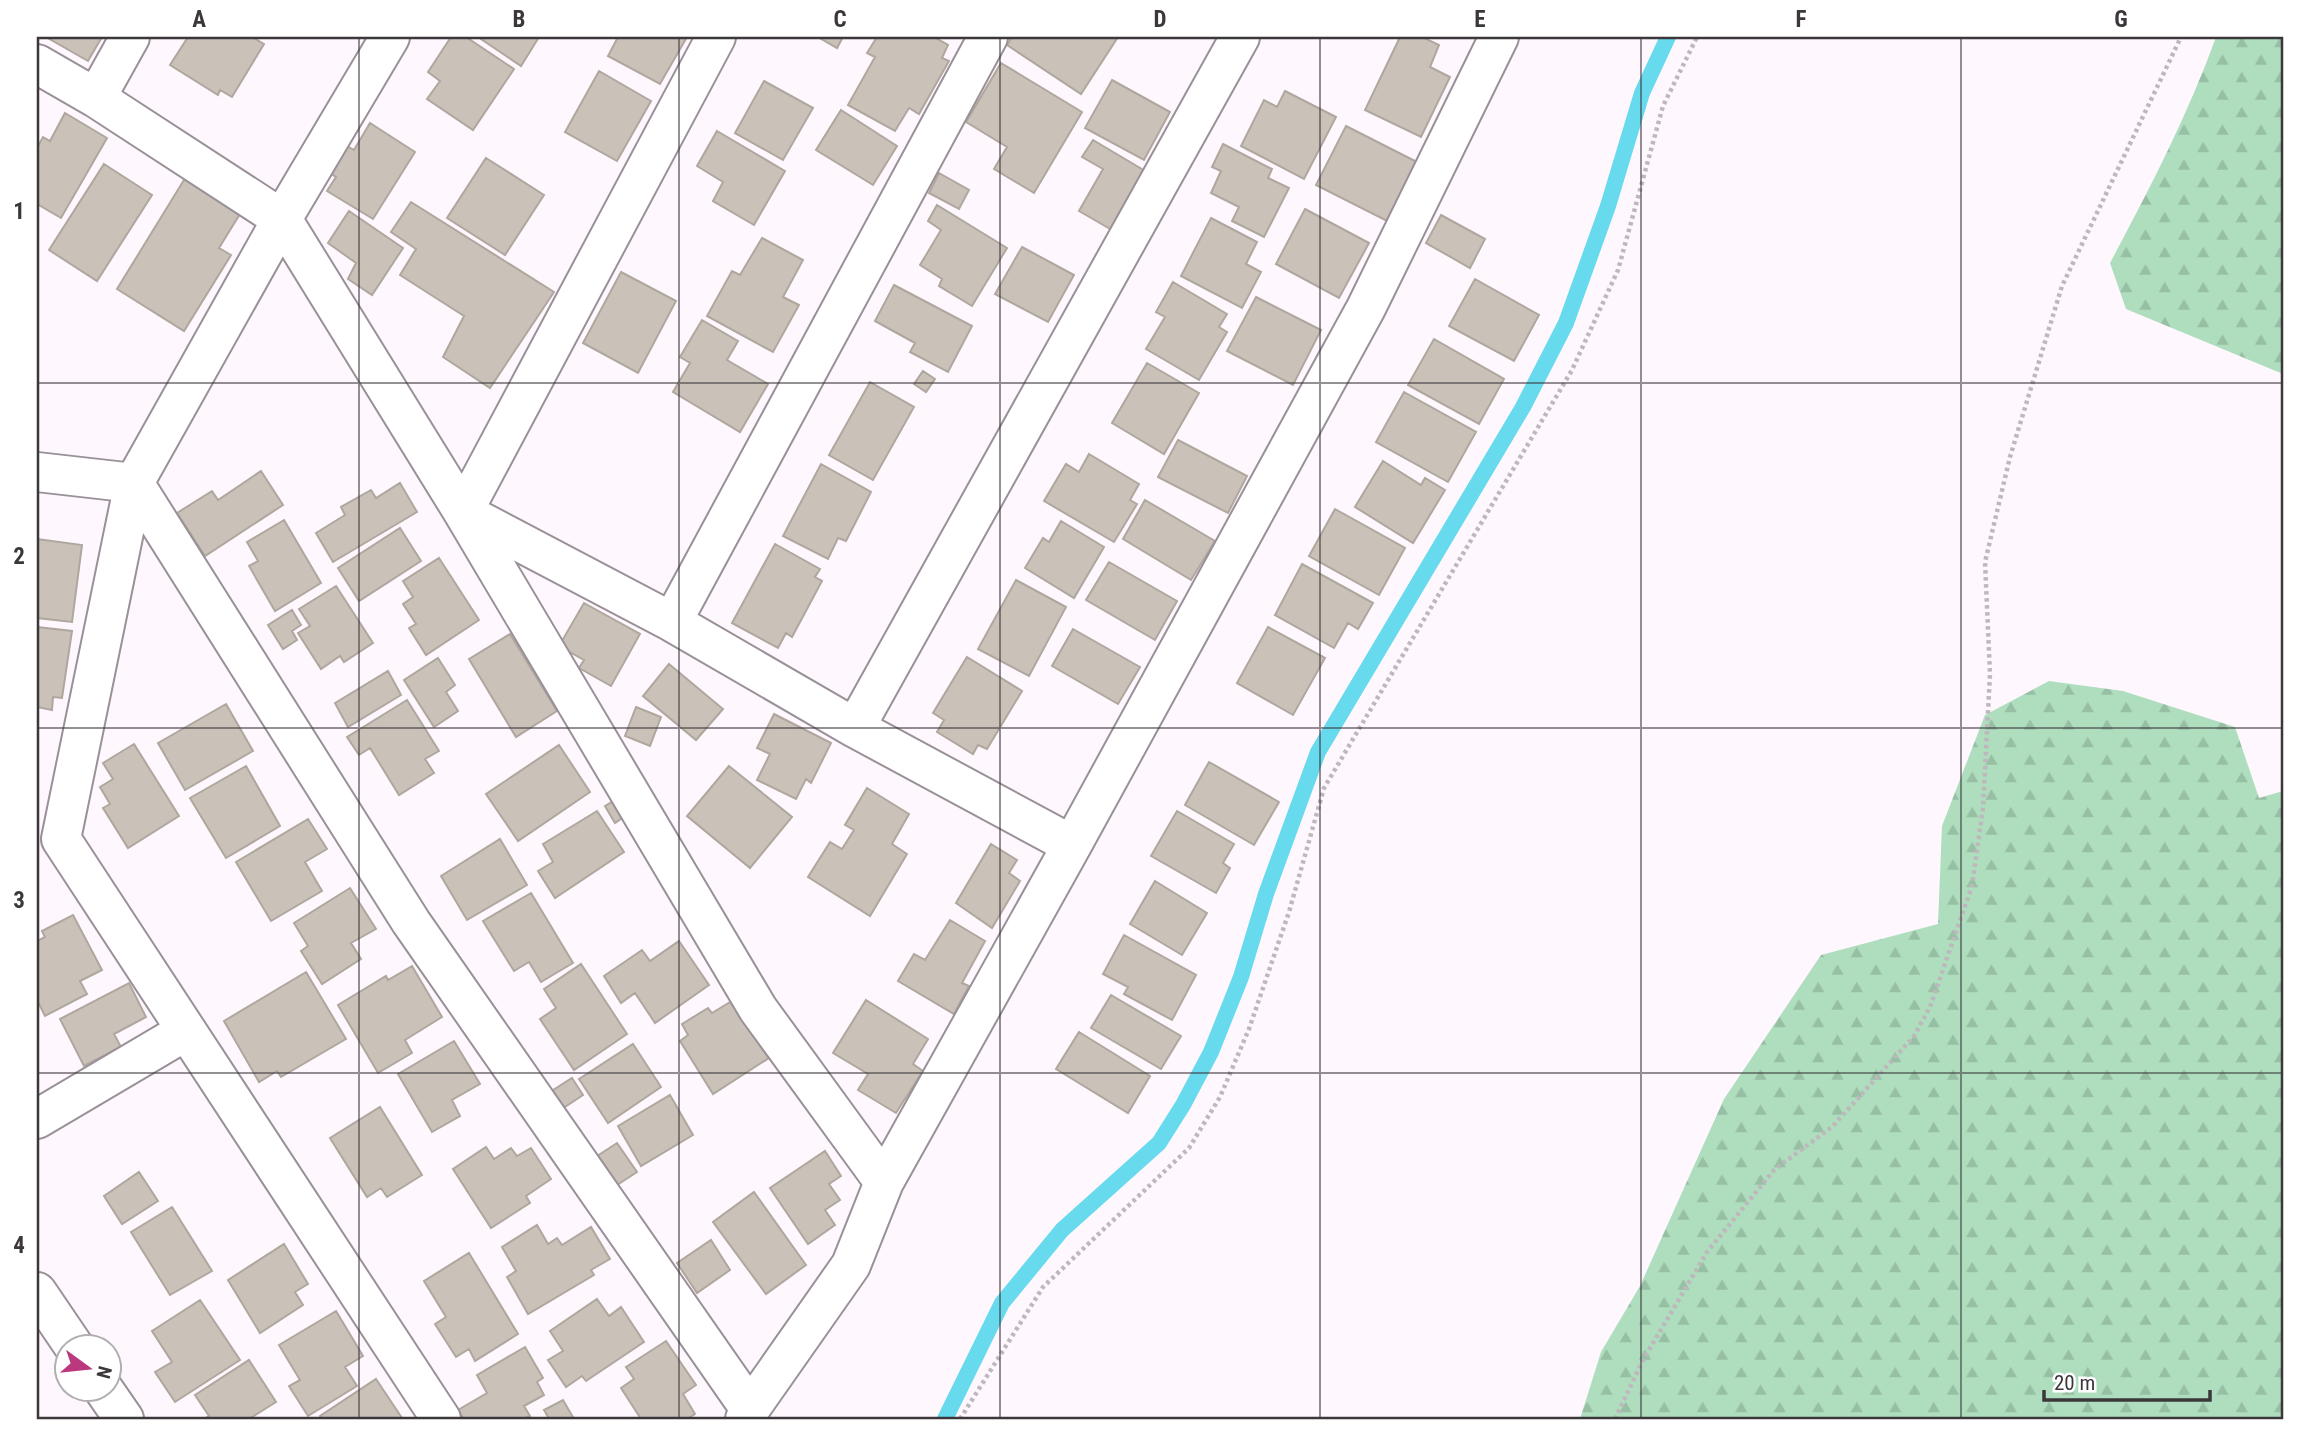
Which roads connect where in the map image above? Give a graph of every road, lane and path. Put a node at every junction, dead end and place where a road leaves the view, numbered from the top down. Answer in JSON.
{"nodes":[{"id":1,"x":130,"y":37,"type":"edge"},
{"id":2,"x":390,"y":37,"type":"edge"},
{"id":3,"x":716,"y":37,"type":"edge"},
{"id":4,"x":988,"y":37,"type":"edge"},
{"id":5,"x":1240,"y":37,"type":"edge"},
{"id":6,"x":1499,"y":37,"type":"edge"},
{"id":7,"x":1697,"y":37,"type":"edge"},
{"id":8,"x":2181,"y":37,"type":"edge"},
{"id":9,"x":37,"y":64,"type":"edge"},
{"id":10,"x":96,"y":98,"type":"junction"},
{"id":11,"x":282,"y":219,"type":"junction"},
{"id":12,"x":37,"y":472,"type":"edge"},
{"id":13,"x":134,"y":483,"type":"junction"},
{"id":14,"x":463,"y":512,"type":"junction"},
{"id":15,"x":672,"y":622,"type":"junction"},
{"id":16,"x":855,"y":728,"type":"junction"},
{"id":17,"x":49,"y":837,"type":"edge"},
{"id":18,"x":1072,"y":845,"type":"junction"},
{"id":19,"x":186,"y":1031,"type":"junction"},
{"id":20,"x":37,"y":1119,"type":"edge"},
{"id":21,"x":884,"y":1182,"type":"junction"},
{"id":22,"x":37,"y":1292,"type":"edge"},
{"id":23,"x":66,"y":1334,"type":"edge"},
{"id":24,"x":114,"y":1404,"type":"edge"},
{"id":25,"x":748,"y":1414,"type":"edge"},
{"id":26,"x":124,"y":1419,"type":"edge"},
{"id":27,"x":441,"y":1419,"type":"edge"},
{"id":28,"x":960,"y":1419,"type":"edge"},
{"id":29,"x":1615,"y":1419,"type":"edge"}],
"edges":[{"from":1,"to":10,"type":"street"},
{"from":2,"to":11,"type":"street"},
{"from":3,"to":14,"type":"street"},
{"from":4,"to":15,"type":"street"},
{"from":5,"to":16,"type":"street"},
{"from":6,"to":18,"type":"street"},
{"from":7,"to":28,"type":"path"},
{"from":8,"to":29,"type":"path"},
{"from":9,"to":10,"type":"street"},
{"from":10,"to":11,"type":"street"},
{"from":11,"to":13,"type":"street"},
{"from":11,"to":14,"type":"street"},
{"from":12,"to":13,"type":"street"},
{"from":13,"to":17,"type":"street"},
{"from":13,"to":25,"type":"street"},
{"from":14,"to":15,"type":"street"},
{"from":14,"to":21,"type":"street"},
{"from":15,"to":16,"type":"street"},
{"from":16,"to":18,"type":"street"},
{"from":17,"to":19,"type":"street"},
{"from":18,"to":21,"type":"street"},
{"from":19,"to":20,"type":"street"},
{"from":19,"to":27,"type":"street"},
{"from":21,"to":25,"type":"street"},
{"from":22,"to":23,"type":"street"},
{"from":24,"to":26,"type":"street"}]}
